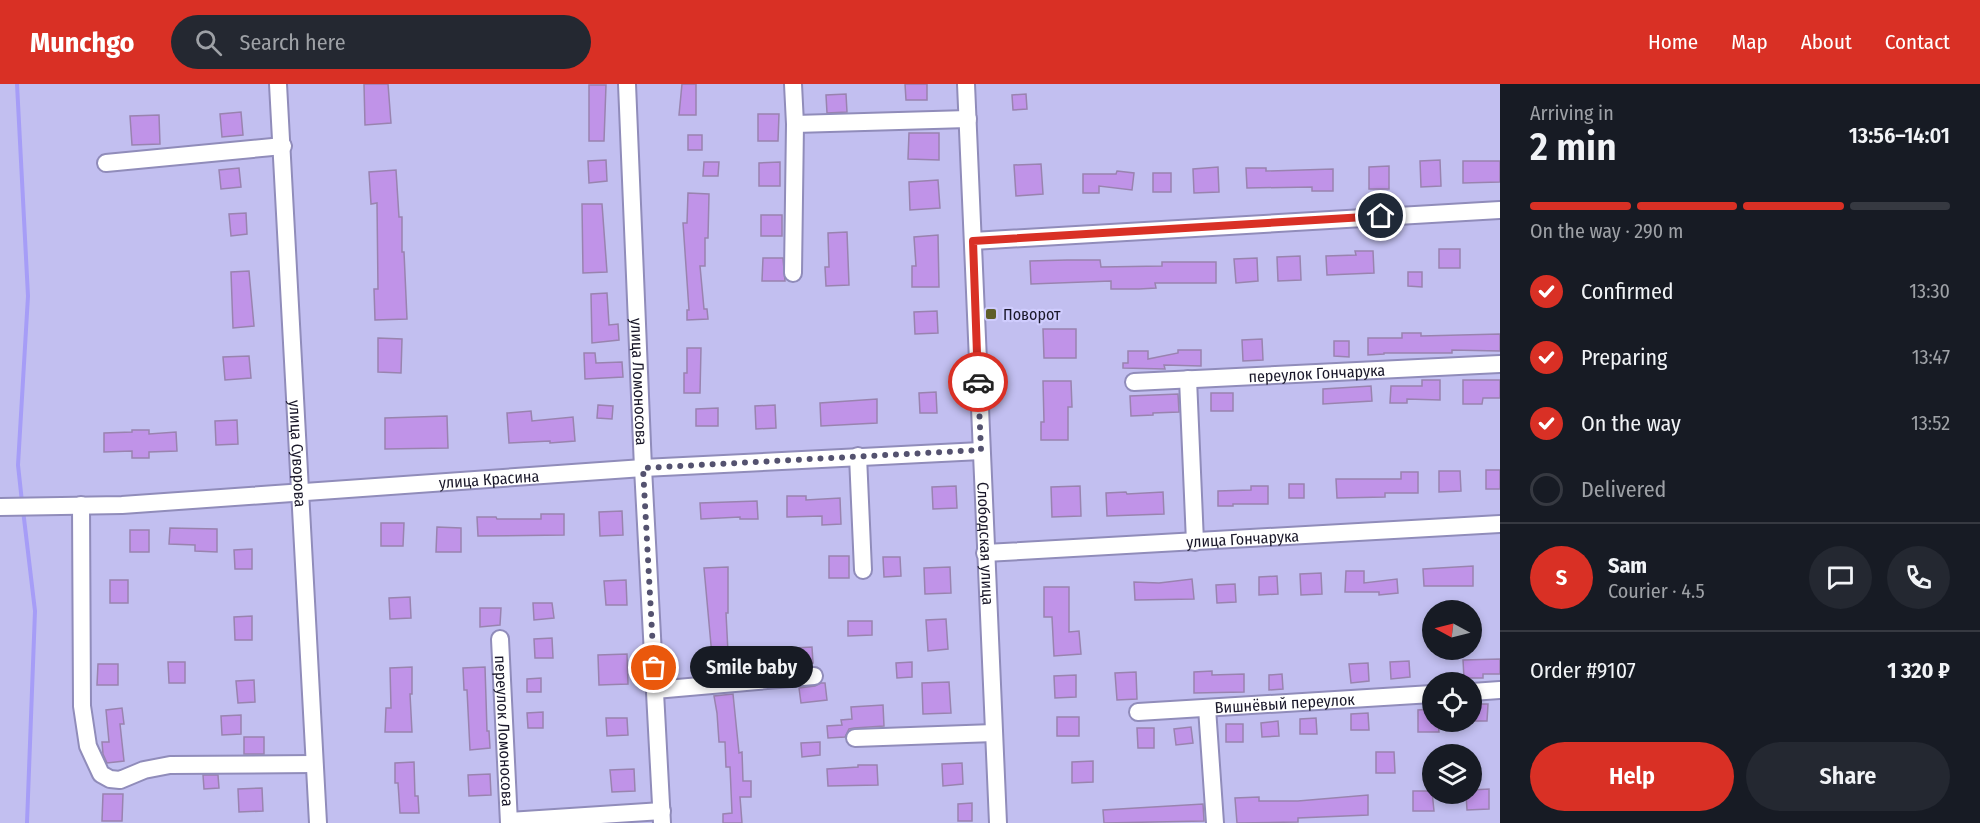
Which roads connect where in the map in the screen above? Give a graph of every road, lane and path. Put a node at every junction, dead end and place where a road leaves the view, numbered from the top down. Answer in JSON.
{"nodes":[{"id":1,"x":278,"y":84,"type":"edge"},
{"id":2,"x":627,"y":84,"type":"edge"},
{"id":3,"x":793,"y":84,"type":"edge"},
{"id":4,"x":966,"y":84,"type":"edge"},
{"id":5,"x":968,"y":119,"type":"junction"},
{"id":6,"x":795,"y":124,"type":"junction"},
{"id":7,"x":283,"y":146,"type":"junction"},
{"id":8,"x":106,"y":163,"type":"dead end"},
{"id":9,"x":1500,"y":210,"type":"edge"},
{"id":10,"x":973,"y":241,"type":"junction"},
{"id":11,"x":793,"y":273,"type":"dead end"},
{"id":12,"x":1500,"y":364,"type":"edge"},
{"id":13,"x":1188,"y":379,"type":"junction"},
{"id":14,"x":1134,"y":382,"type":"dead end"},
{"id":15,"x":981,"y":450,"type":"junction"},
{"id":16,"x":858,"y":456,"type":"junction"},
{"id":17,"x":643,"y":468,"type":"junction"},
{"id":18,"x":300,"y":491,"type":"junction"},
{"id":19,"x":81,"y":506,"type":"junction"},
{"id":20,"x":0,"y":507,"type":"edge"},
{"id":21,"x":1500,"y":524,"type":"edge"},
{"id":22,"x":1195,"y":542,"type":"junction"},
{"id":23,"x":985,"y":553,"type":"junction"},
{"id":24,"x":863,"y":570,"type":"dead end"},
{"id":25,"x":500,"y":639,"type":"dead end"},
{"id":26,"x":814,"y":676,"type":"dead end"},
{"id":27,"x":655,"y":690,"type":"junction"},
{"id":28,"x":1500,"y":690,"type":"edge"},
{"id":29,"x":1482,"y":691,"type":"edge"},
{"id":30,"x":1422,"y":695,"type":"edge"},
{"id":31,"x":1207,"y":708,"type":"junction"},
{"id":32,"x":1138,"y":712,"type":"dead end"},
{"id":33,"x":994,"y":733,"type":"junction"},
{"id":34,"x":855,"y":738,"type":"dead end"},
{"id":35,"x":314,"y":764,"type":"junction"},
{"id":36,"x":662,"y":817,"type":"edge"},
{"id":37,"x":509,"y":822,"type":"edge"},
{"id":38,"x":318,"y":823,"type":"edge"},
{"id":39,"x":998,"y":823,"type":"edge"},
{"id":40,"x":1215,"y":823,"type":"edge"}],
"edges":[{"from":1,"to":7,"type":"street","name":"улица Суворова"},
{"from":2,"to":17,"type":"street","name":"улица Ломоносова"},
{"from":3,"to":6,"type":"street"},
{"from":4,"to":5,"type":"street","name":"Слободская улица"},
{"from":5,"to":6,"type":"street"},
{"from":5,"to":10,"type":"street","name":"Слободская улица"},
{"from":6,"to":11,"type":"street"},
{"from":7,"to":8,"type":"street"},
{"from":7,"to":18,"type":"street","name":"улица Суворова"},
{"from":9,"to":10,"type":"street"},
{"from":10,"to":15,"type":"street","name":"Слободская улица"},
{"from":12,"to":13,"type":"street","name":"переулок Гончарука"},
{"from":13,"to":14,"type":"street","name":"переулок Гончарука"},
{"from":13,"to":22,"type":"street"},
{"from":15,"to":16,"type":"street","name":"улица Красина"},
{"from":15,"to":23,"type":"street","name":"Слободская улица"},
{"from":16,"to":17,"type":"street","name":"улица Красина"},
{"from":16,"to":24,"type":"street"},
{"from":17,"to":18,"type":"street","name":"улица Красина"},
{"from":17,"to":27,"type":"street","name":"улица Ломоносова"},
{"from":18,"to":19,"type":"street","name":"улица Красина"},
{"from":18,"to":35,"type":"street","name":"улица Суворова"},
{"from":19,"to":20,"type":"street","name":"улица Красина"},
{"from":19,"to":35,"type":"street"},
{"from":21,"to":22,"type":"street","name":"улица Гончарука"},
{"from":22,"to":23,"type":"street","name":"улица Гончарука"},
{"from":23,"to":33,"type":"street","name":"Слободская улица"},
{"from":25,"to":37,"type":"street","name":"переулок Ломоносова"},
{"from":26,"to":27,"type":"street"},
{"from":27,"to":36,"type":"street","name":"улица Ломоносова"},
{"from":28,"to":29,"type":"street"},
{"from":30,"to":31,"type":"street","name":"Вишнёвый переулок"},
{"from":31,"to":32,"type":"street","name":"Вишнёвый переулок"},
{"from":31,"to":40,"type":"street"},
{"from":33,"to":34,"type":"street"},
{"from":33,"to":39,"type":"street","name":"Слободская улица"},
{"from":35,"to":38,"type":"street","name":"улица Суворова"},
{"from":36,"to":37,"type":"street"}]}
